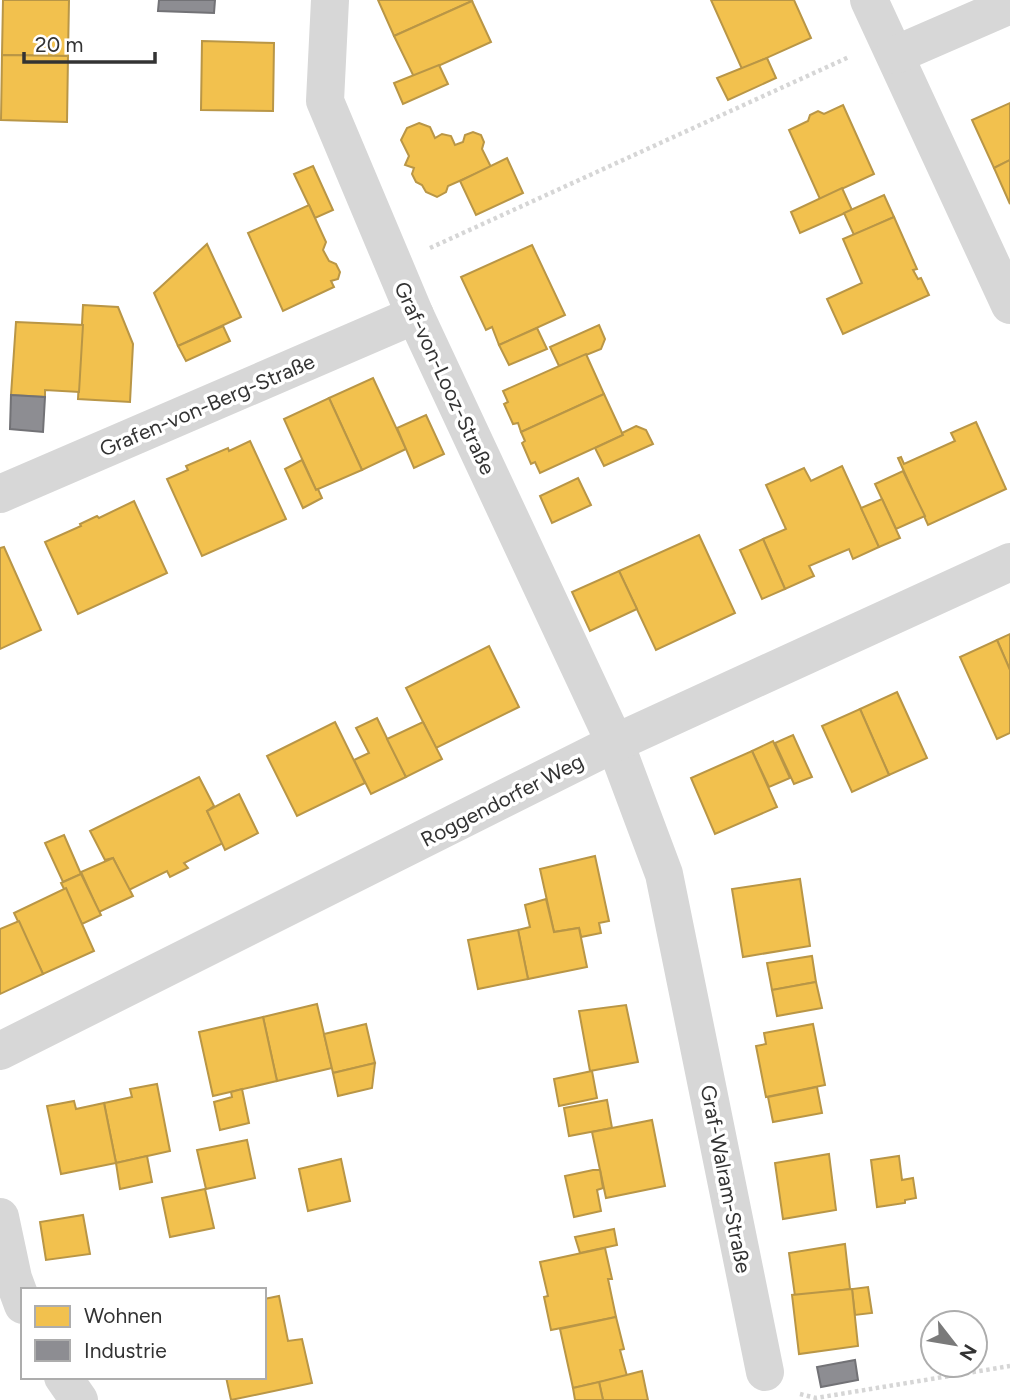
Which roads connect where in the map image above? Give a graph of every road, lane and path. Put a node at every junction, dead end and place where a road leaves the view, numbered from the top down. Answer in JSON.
{"nodes":[{"id":1,"x":330,"y":0,"type":"edge"},
{"id":2,"x":869,"y":0,"type":"edge"},
{"id":3,"x":1010,"y":5,"type":"edge"},
{"id":4,"x":891,"y":47,"type":"junction"},
{"id":5,"x":394,"y":265,"type":"junction"},
{"id":6,"x":1010,"y":305,"type":"edge"},
{"id":7,"x":415,"y":315,"type":"junction"},
{"id":8,"x":0,"y":494,"type":"edge"},
{"id":9,"x":1010,"y":562,"type":"edge"},
{"id":10,"x":615,"y":743,"type":"junction"},
{"id":11,"x":0,"y":1051,"type":"edge"},
{"id":12,"x":0,"y":1217,"type":"edge"},
{"id":13,"x":21,"y":1300,"type":"edge"},
{"id":14,"x":1010,"y":1366,"type":"edge"},
{"id":15,"x":765,"y":1372,"type":"joint"},
{"id":16,"x":63,"y":1379,"type":"edge"},
{"id":17,"x":79,"y":1400,"type":"edge"}],
"edges":[{"from":1,"to":5,"type":"street","name":"Graf-von-Looz-Straße"},
{"from":2,"to":4,"type":"street"},
{"from":3,"to":4,"type":"street"},
{"from":4,"to":5,"type":"path"},
{"from":4,"to":6,"type":"street"},
{"from":5,"to":7,"type":"street","name":"Graf-von-Looz-Straße"},
{"from":7,"to":8,"type":"street","name":"Grafen-von-Berg-Straße"},
{"from":7,"to":10,"type":"street","name":"Graf-von-Looz-Straße"},
{"from":9,"to":10,"type":"street","name":"Roggendorfer Weg"},
{"from":10,"to":11,"type":"street","name":"Roggendorfer Weg"},
{"from":10,"to":15,"type":"street","name":"Graf-Walram-Straße"},
{"from":12,"to":13,"type":"street"},
{"from":14,"to":15,"type":"path"},
{"from":16,"to":17,"type":"street"}]}
